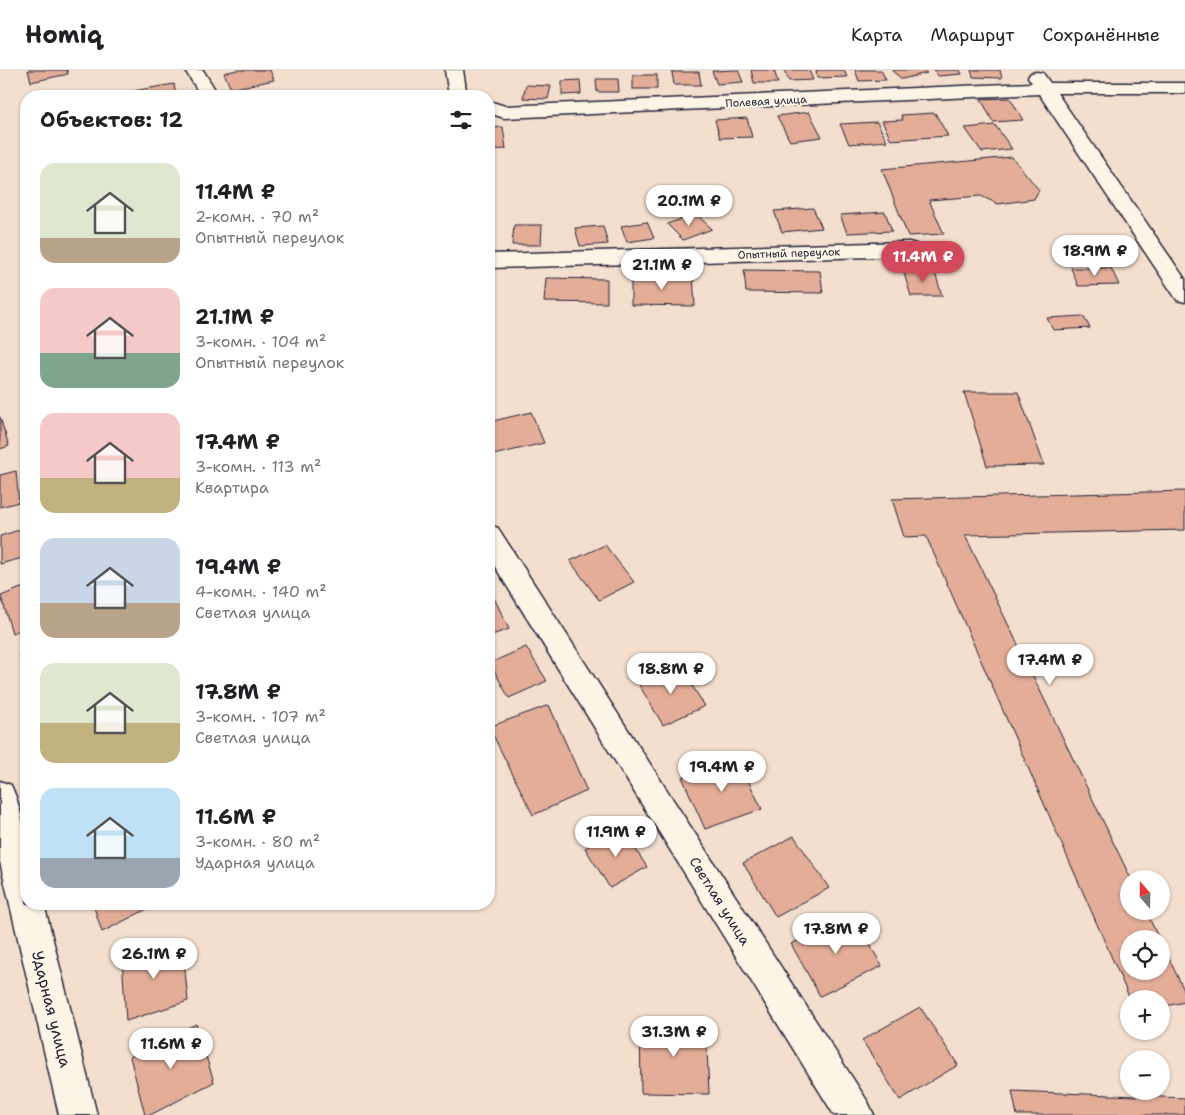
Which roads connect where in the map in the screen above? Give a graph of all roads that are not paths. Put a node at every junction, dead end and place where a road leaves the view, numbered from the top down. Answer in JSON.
{"nodes":[{"id":1,"x":194,"y":70,"type":"edge"},
{"id":2,"x":454,"y":70,"type":"edge"},
{"id":3,"x":1032,"y":70,"type":"edge"},
{"id":4,"x":1127,"y":70,"type":"edge"},
{"id":5,"x":1044,"y":88,"type":"junction"},
{"id":6,"x":1142,"y":88,"type":"junction"},
{"id":7,"x":1185,"y":88,"type":"edge"},
{"id":8,"x":206,"y":90,"type":"edge"},
{"id":9,"x":457,"y":90,"type":"edge"},
{"id":10,"x":495,"y":109,"type":"edge"},
{"id":11,"x":909,"y":249,"type":"dead end"},
{"id":12,"x":495,"y":261,"type":"edge"},
{"id":13,"x":1185,"y":295,"type":"edge"},
{"id":14,"x":495,"y":545,"type":"edge"},
{"id":15,"x":0,"y":795,"type":"edge"},
{"id":16,"x":20,"y":878,"type":"edge"},
{"id":17,"x":28,"y":910,"type":"edge"},
{"id":18,"x":78,"y":1115,"type":"edge"},
{"id":19,"x":855,"y":1115,"type":"edge"}],
"edges":[{"from":1,"to":8,"type":"street"},
{"from":2,"to":9,"type":"street"},
{"from":3,"to":5,"type":"street"},
{"from":4,"to":6,"type":"street"},
{"from":5,"to":6,"type":"street","name":"Полевая улица"},
{"from":5,"to":10,"type":"street","name":"Полевая улица"},
{"from":5,"to":13,"type":"street"},
{"from":6,"to":7,"type":"street","name":"Полевая улица"},
{"from":11,"to":12,"type":"street","name":"Опытный переулок"},
{"from":14,"to":19,"type":"street","name":"Светлая улица"},
{"from":15,"to":16,"type":"street","name":"Ударная улица"},
{"from":17,"to":18,"type":"street","name":"Ударная улица"}]}
